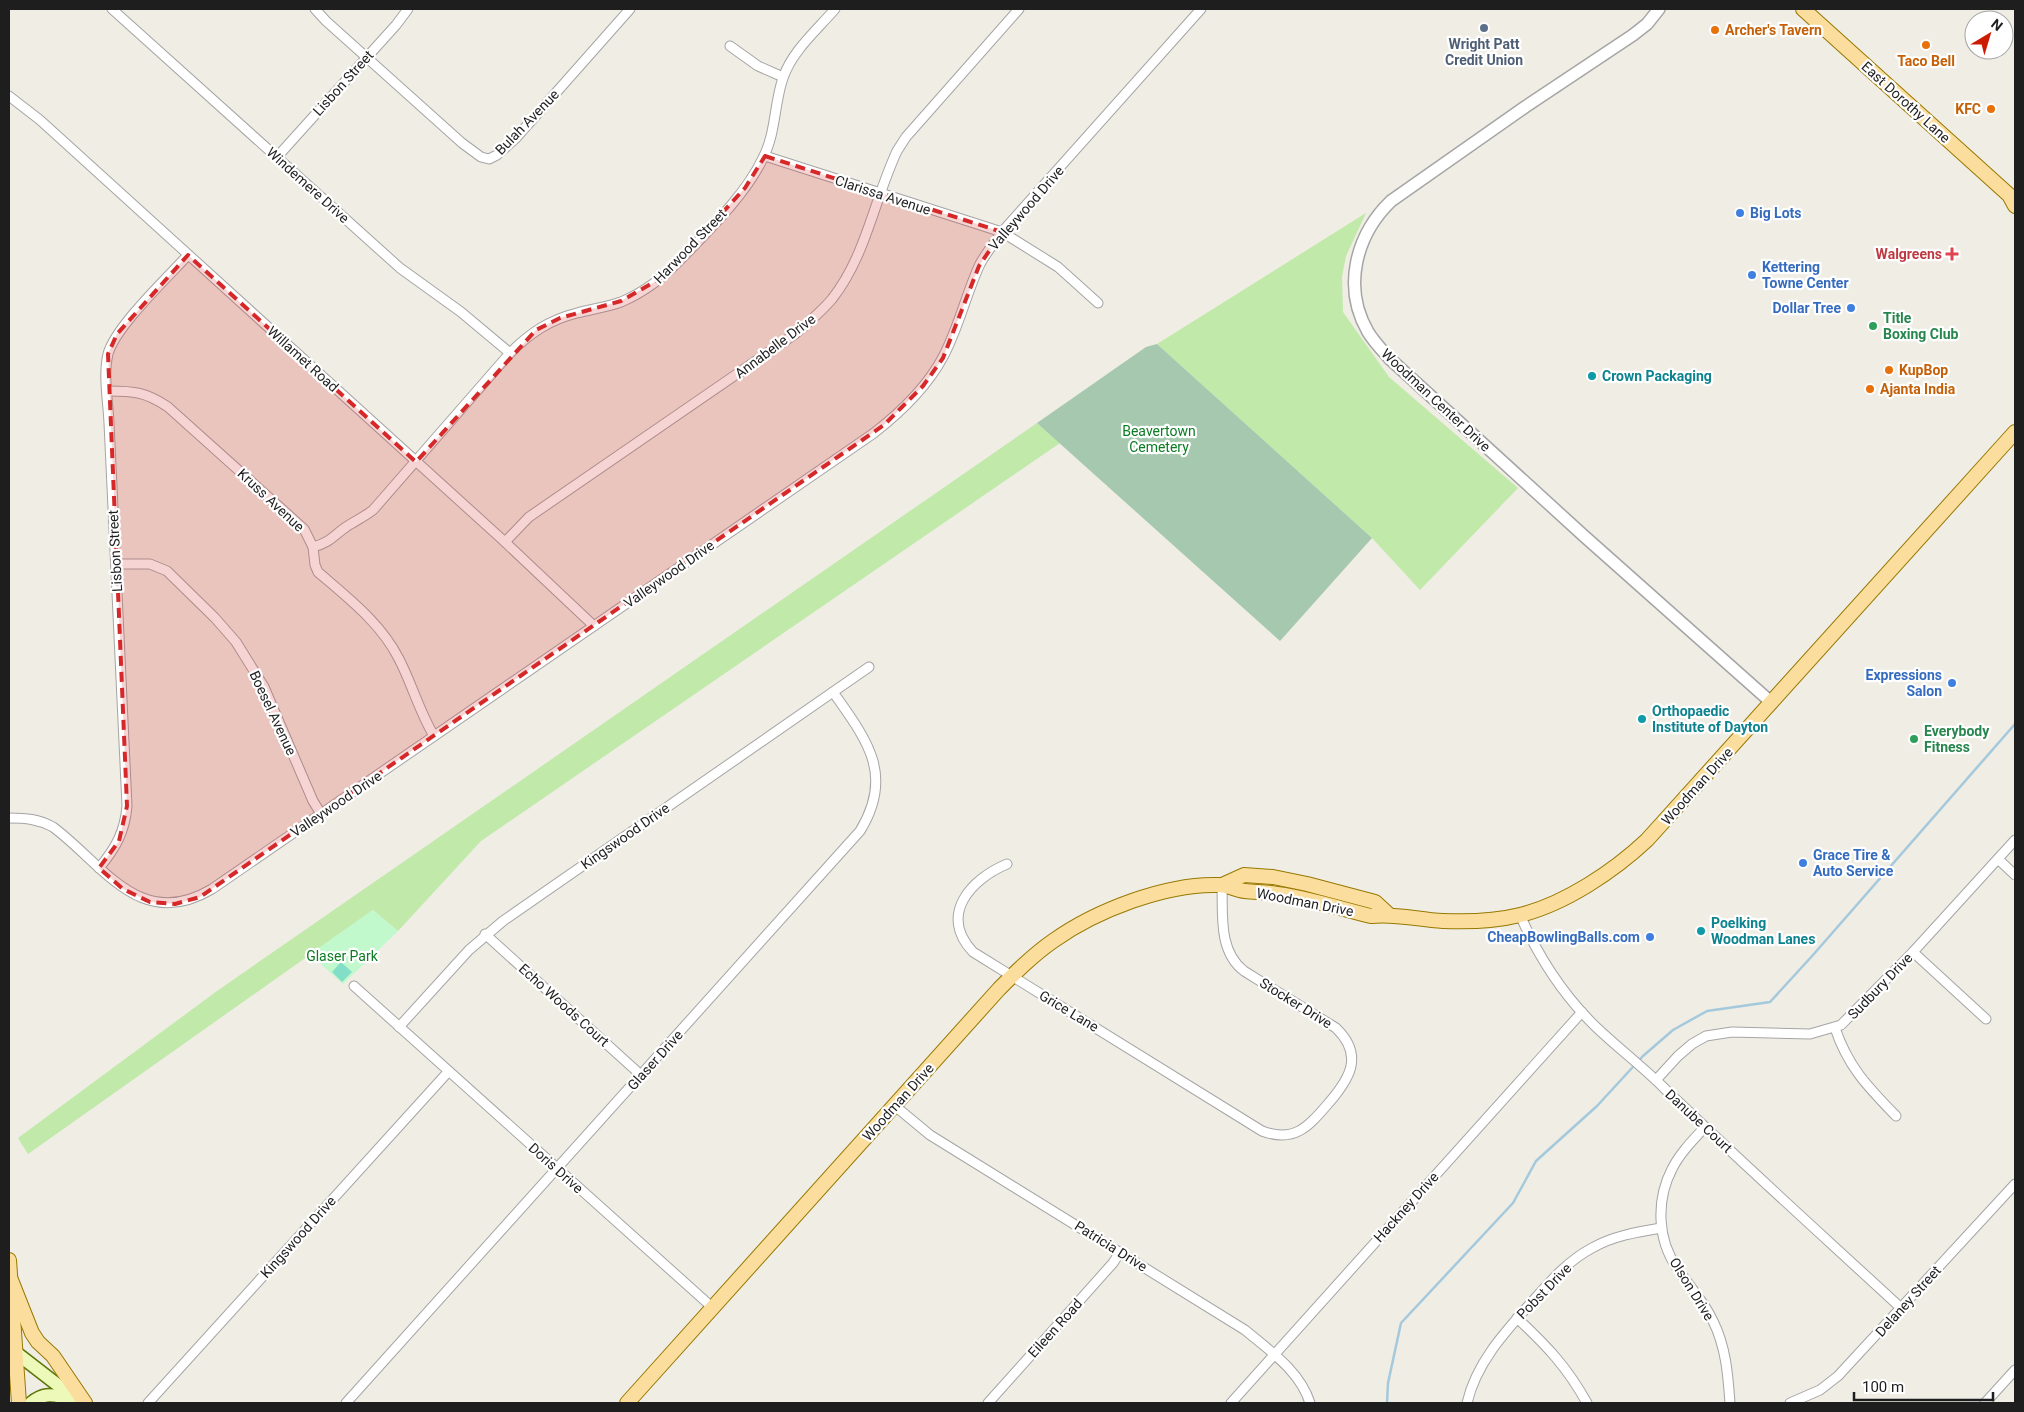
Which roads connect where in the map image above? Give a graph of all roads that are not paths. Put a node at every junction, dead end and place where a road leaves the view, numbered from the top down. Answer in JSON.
{"nodes":[{"id":1,"x":112,"y":9,"type":"edge"},
{"id":2,"x":315,"y":9,"type":"edge"},
{"id":3,"x":408,"y":9,"type":"edge"},
{"id":4,"x":630,"y":9,"type":"edge"},
{"id":5,"x":835,"y":9,"type":"edge"},
{"id":6,"x":1019,"y":9,"type":"edge"},
{"id":7,"x":1201,"y":9,"type":"edge"},
{"id":8,"x":1659,"y":9,"type":"edge"},
{"id":9,"x":1803,"y":9,"type":"edge"},
{"id":10,"x":730,"y":46,"type":"dead end"},
{"id":11,"x":366,"y":58,"type":"junction"},
{"id":12,"x":783,"y":77,"type":"junction"},
{"id":13,"x":9,"y":96,"type":"edge"},
{"id":14,"x":276,"y":156,"type":"junction"},
{"id":15,"x":764,"y":156,"type":"junction"},
{"id":16,"x":880,"y":194,"type":"junction"},
{"id":17,"x":2013,"y":199,"type":"edge"},
{"id":18,"x":1002,"y":232,"type":"junction"},
{"id":19,"x":188,"y":255,"type":"junction"},
{"id":20,"x":1098,"y":303,"type":"dead end"},
{"id":21,"x":510,"y":354,"type":"junction"},
{"id":22,"x":108,"y":391,"type":"junction"},
{"id":23,"x":2015,"y":432,"type":"edge"},
{"id":24,"x":416,"y":462,"type":"junction"},
{"id":25,"x":505,"y":542,"type":"junction"},
{"id":26,"x":312,"y":547,"type":"junction"},
{"id":27,"x":116,"y":564,"type":"junction"},
{"id":28,"x":594,"y":626,"type":"junction"},
{"id":29,"x":869,"y":667,"type":"dead end"},
{"id":30,"x":832,"y":692,"type":"junction"},
{"id":31,"x":1772,"y":703,"type":"junction"},
{"id":32,"x":434,"y":736,"type":"junction"},
{"id":33,"x":321,"y":814,"type":"junction"},
{"id":34,"x":9,"y":818,"type":"edge"},
{"id":35,"x":2015,"y":840,"type":"edge"},
{"id":36,"x":1998,"y":859,"type":"junction"},
{"id":37,"x":1007,"y":864,"type":"dead end"},
{"id":38,"x":99,"y":868,"type":"junction"},
{"id":39,"x":2015,"y":875,"type":"edge"},
{"id":40,"x":1222,"y":885,"type":"junction"},
{"id":41,"x":1520,"y":915,"type":"junction"},
{"id":42,"x":485,"y":934,"type":"junction"},
{"id":43,"x":1913,"y":952,"type":"junction"},
{"id":44,"x":1011,"y":977,"type":"junction"},
{"id":45,"x":354,"y":986,"type":"dead end"},
{"id":46,"x":1582,"y":1012,"type":"junction"},
{"id":47,"x":1986,"y":1019,"type":"dead end"},
{"id":48,"x":399,"y":1027,"type":"junction"},
{"id":49,"x":1835,"y":1028,"type":"junction"},
{"id":50,"x":448,"y":1072,"type":"junction"},
{"id":51,"x":642,"y":1076,"type":"junction"},
{"id":52,"x":1656,"y":1080,"type":"junction"},
{"id":53,"x":894,"y":1106,"type":"junction"},
{"id":54,"x":1896,"y":1116,"type":"dead end"},
{"id":55,"x":1705,"y":1127,"type":"junction"},
{"id":56,"x":1262,"y":1131,"type":"joint"},
{"id":57,"x":558,"y":1169,"type":"junction"},
{"id":58,"x":2015,"y":1184,"type":"edge"},
{"id":59,"x":1661,"y":1228,"type":"junction"},
{"id":60,"x":1120,"y":1252,"type":"junction"},
{"id":61,"x":9,"y":1260,"type":"edge"},
{"id":62,"x":10,"y":1282,"type":"edge"},
{"id":63,"x":713,"y":1308,"type":"junction"},
{"id":64,"x":1901,"y":1308,"type":"junction"},
{"id":65,"x":1517,"y":1318,"type":"junction"},
{"id":66,"x":12,"y":1350,"type":"edge"},
{"id":67,"x":1274,"y":1354,"type":"junction"},
{"id":68,"x":2015,"y":1370,"type":"edge"},
{"id":69,"x":9,"y":1396,"type":"edge"},
{"id":70,"x":79,"y":1401,"type":"edge"},
{"id":71,"x":11,"y":1403,"type":"edge"},
{"id":72,"x":19,"y":1403,"type":"edge"},
{"id":73,"x":31,"y":1403,"type":"edge"},
{"id":74,"x":148,"y":1403,"type":"edge"},
{"id":75,"x":346,"y":1403,"type":"edge"},
{"id":76,"x":627,"y":1403,"type":"edge"},
{"id":77,"x":988,"y":1403,"type":"edge"},
{"id":78,"x":1231,"y":1403,"type":"edge"},
{"id":79,"x":1310,"y":1403,"type":"edge"},
{"id":80,"x":1467,"y":1403,"type":"edge"},
{"id":81,"x":1587,"y":1403,"type":"edge"},
{"id":82,"x":1730,"y":1403,"type":"edge"},
{"id":83,"x":1790,"y":1403,"type":"edge"},
{"id":84,"x":1985,"y":1403,"type":"edge"}],
"edges":[{"from":1,"to":14,"type":"street","name":"Windemere Drive"},
{"from":2,"to":11,"type":"street"},
{"from":3,"to":11,"type":"street","name":"Lisbon Street"},
{"from":4,"to":11,"type":"street","name":"Bulah Avenue"},
{"from":5,"to":12,"type":"street","name":"Harwood Street"},
{"from":6,"to":16,"type":"street","name":"Annabelle Drive"},
{"from":7,"to":18,"type":"street","name":"Valleywood Drive"},
{"from":8,"to":31,"type":"street","name":"Woodman Center Drive"},
{"from":9,"to":17,"type":"main road","name":"East Dorothy Lane"},
{"from":10,"to":12,"type":"street"},
{"from":11,"to":14,"type":"street","name":"Lisbon Street"},
{"from":12,"to":15,"type":"street","name":"Harwood Street"},
{"from":13,"to":19,"type":"street","name":"Willamet Road"},
{"from":14,"to":21,"type":"street","name":"Windemere Drive"},
{"from":15,"to":16,"type":"street","name":"Clarissa Avenue"},
{"from":15,"to":21,"type":"street","name":"Harwood Street"},
{"from":16,"to":18,"type":"street","name":"Clarissa Avenue"},
{"from":16,"to":25,"type":"street","name":"Annabelle Drive"},
{"from":18,"to":20,"type":"street","name":"Clarissa Avenue"},
{"from":18,"to":28,"type":"street","name":"Valleywood Drive"},
{"from":19,"to":22,"type":"street","name":"Lisbon Street"},
{"from":19,"to":24,"type":"street","name":"Willamet Road"},
{"from":21,"to":24,"type":"street","name":"Harwood Street"},
{"from":22,"to":26,"type":"street","name":"Kruss Avenue"},
{"from":22,"to":27,"type":"street","name":"Lisbon Street"},
{"from":23,"to":31,"type":"main road","name":"Woodman Drive"},
{"from":24,"to":25,"type":"street","name":"Willamet Road"},
{"from":24,"to":26,"type":"street","name":"Harwood Street"},
{"from":25,"to":28,"type":"street","name":"Willamet Road"},
{"from":26,"to":32,"type":"street","name":"Kruss Avenue"},
{"from":27,"to":33,"type":"street","name":"Boesel Avenue"},
{"from":27,"to":38,"type":"street","name":"Lisbon Street"},
{"from":28,"to":32,"type":"street","name":"Valleywood Drive"},
{"from":29,"to":30,"type":"street","name":"Kingswood Drive"},
{"from":30,"to":42,"type":"street","name":"Kingswood Drive"},
{"from":30,"to":51,"type":"street","name":"Glaser Drive"},
{"from":31,"to":41,"type":"main road","name":"Woodman Drive"},
{"from":32,"to":33,"type":"street","name":"Valleywood Drive"},
{"from":33,"to":38,"type":"street","name":"Valleywood Drive"},
{"from":34,"to":38,"type":"street","name":"Valleywood Drive"},
{"from":35,"to":36,"type":"street","name":"Sudbury Drive"},
{"from":36,"to":39,"type":"street"},
{"from":36,"to":43,"type":"street","name":"Sudbury Drive"},
{"from":37,"to":44,"type":"street","name":"Grice Lane"},
{"from":40,"to":41,"type":"main road","name":"Woodman Drive"},
{"from":40,"to":44,"type":"main road","name":"Woodman Drive"},
{"from":40,"to":56,"type":"street","name":"Stocker Drive"},
{"from":41,"to":46,"type":"street","name":"Danube Court"},
{"from":42,"to":48,"type":"street","name":"Kingswood Drive"},
{"from":42,"to":51,"type":"street","name":"Echo Woods Court"},
{"from":43,"to":47,"type":"street"},
{"from":43,"to":49,"type":"street","name":"Sudbury Drive"},
{"from":44,"to":53,"type":"main road","name":"Woodman Drive"},
{"from":44,"to":56,"type":"street","name":"Grice Lane"},
{"from":45,"to":48,"type":"street","name":"Doris Drive"},
{"from":46,"to":52,"type":"street","name":"Danube Court"},
{"from":46,"to":67,"type":"street","name":"Hackney Drive"},
{"from":48,"to":50,"type":"street","name":"Doris Drive"},
{"from":49,"to":52,"type":"street","name":"Sudbury Drive"},
{"from":49,"to":54,"type":"street"},
{"from":50,"to":57,"type":"street","name":"Doris Drive"},
{"from":50,"to":74,"type":"street","name":"Kingswood Drive"},
{"from":51,"to":57,"type":"street","name":"Glaser Drive"},
{"from":52,"to":55,"type":"street","name":"Danube Court"},
{"from":53,"to":60,"type":"street","name":"Patricia Drive"},
{"from":53,"to":63,"type":"main road","name":"Woodman Drive"},
{"from":55,"to":59,"type":"street","name":"Olson Drive"},
{"from":55,"to":64,"type":"street","name":"Danube Court"},
{"from":57,"to":63,"type":"street","name":"Doris Drive"},
{"from":57,"to":75,"type":"street","name":"Glaser Drive"},
{"from":58,"to":64,"type":"street","name":"Delaney Street"},
{"from":59,"to":65,"type":"street","name":"Pobst Drive"},
{"from":59,"to":82,"type":"street","name":"Olson Drive"},
{"from":60,"to":67,"type":"street","name":"Patricia Drive"},
{"from":60,"to":77,"type":"street","name":"Eileen Road"},
{"from":61,"to":62,"type":"main road"},
{"from":62,"to":66,"type":"main road"},
{"from":62,"to":70,"type":"main road"},
{"from":63,"to":76,"type":"main road","name":"Woodman Drive"},
{"from":64,"to":83,"type":"street","name":"Delaney Street"},
{"from":65,"to":80,"type":"street","name":"Pobst Drive"},
{"from":65,"to":81,"type":"street"},
{"from":66,"to":70,"type":"main road"},
{"from":66,"to":72,"type":"main road"},
{"from":67,"to":78,"type":"street","name":"Hackney Drive"},
{"from":67,"to":79,"type":"street","name":"Patricia Drive"},
{"from":68,"to":84,"type":"street"},
{"from":69,"to":71,"type":"main road"},
{"from":70,"to":73,"type":"main road"}]}
